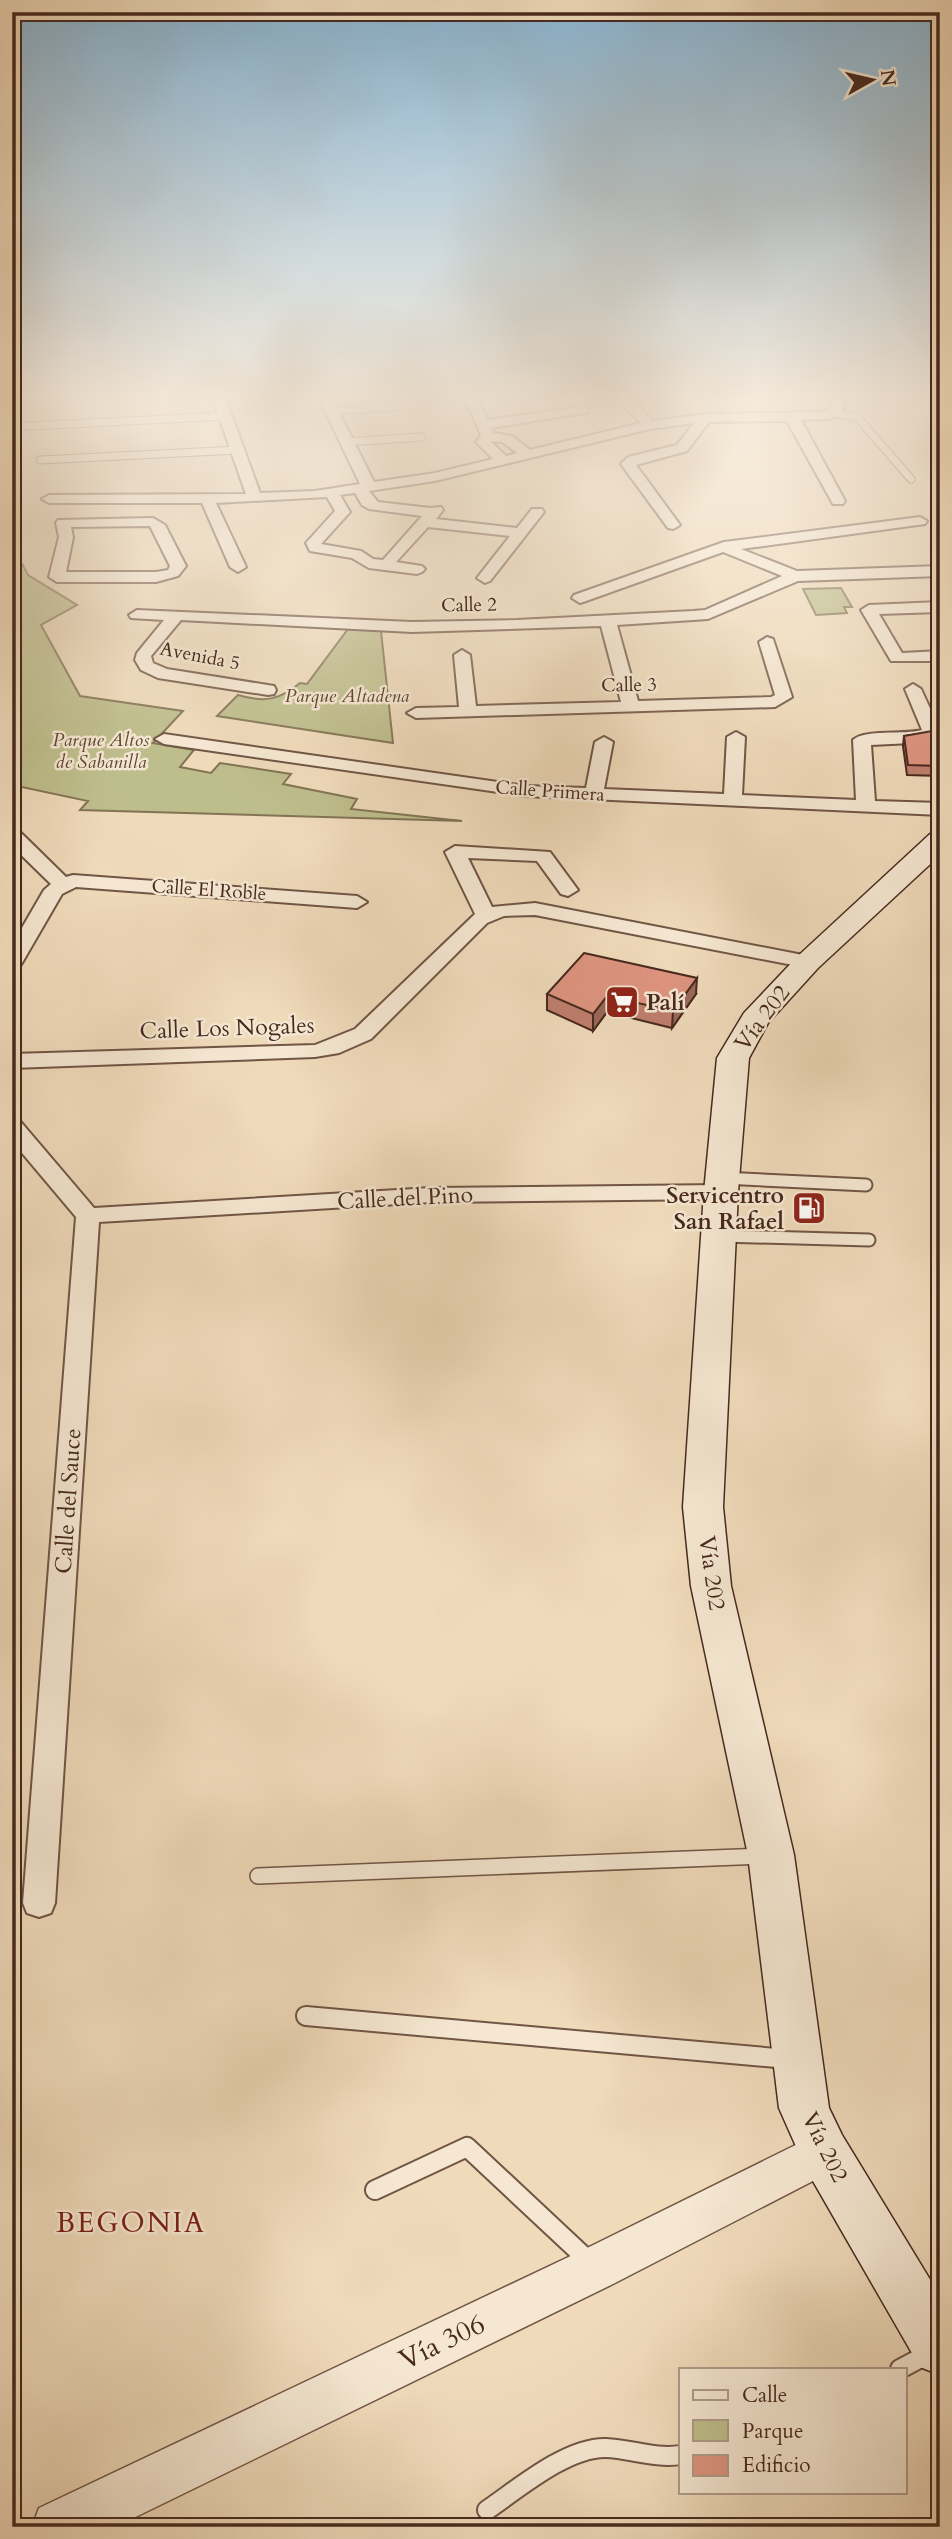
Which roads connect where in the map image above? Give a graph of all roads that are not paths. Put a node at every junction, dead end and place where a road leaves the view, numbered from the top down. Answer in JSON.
{"nodes":[{"id":1,"x":59,"y":512,"type":"edge"},
{"id":2,"x":214,"y":512,"type":"edge"},
{"id":3,"x":343,"y":512,"type":"edge"},
{"id":4,"x":434,"y":512,"type":"edge"},
{"id":5,"x":436,"y":512,"type":"edge"},
{"id":6,"x":537,"y":512,"type":"dead end"},
{"id":7,"x":664,"y":512,"type":"edge"},
{"id":8,"x":905,"y":513,"type":"dead end"},
{"id":9,"x":63,"y":523,"type":"junction"},
{"id":10,"x":673,"y":525,"type":"dead end"},
{"id":11,"x":521,"y":533,"type":"junction"},
{"id":12,"x":724,"y":547,"type":"junction"},
{"id":13,"x":390,"y":559,"type":"dead end"},
{"id":14,"x":238,"y":567,"type":"dead end"},
{"id":15,"x":417,"y":569,"type":"dead end"},
{"id":16,"x":940,"y":571,"type":"edge"},
{"id":17,"x":485,"y":578,"type":"dead end"},
{"id":18,"x":940,"y":579,"type":"edge"},
{"id":19,"x":788,"y":580,"type":"junction"},
{"id":20,"x":580,"y":598,"type":"dead end"},
{"id":21,"x":940,"y":607,"type":"edge"},
{"id":22,"x":137,"y":615,"type":"dead end"},
{"id":23,"x":177,"y":615,"type":"junction"},
{"id":24,"x":608,"y":620,"type":"junction"},
{"id":25,"x":766,"y":642,"type":"dead end"},
{"id":26,"x":462,"y":654,"type":"dead end"},
{"id":27,"x":940,"y":656,"type":"edge"},
{"id":28,"x":913,"y":689,"type":"dead end"},
{"id":29,"x":268,"y":690,"type":"dead end"},
{"id":30,"x":630,"y":705,"type":"junction"},
{"id":31,"x":468,"y":710,"type":"junction"},
{"id":32,"x":416,"y":713,"type":"dead end"},
{"id":33,"x":736,"y":737,"type":"dead end"},
{"id":34,"x":164,"y":739,"type":"dead end"},
{"id":35,"x":604,"y":742,"type":"dead end"},
{"id":36,"x":594,"y":794,"type":"junction"},
{"id":37,"x":940,"y":799,"type":"edge"},
{"id":38,"x":733,"y":801,"type":"junction"},
{"id":39,"x":865,"y":801,"type":"junction"},
{"id":40,"x":940,"y":809,"type":"edge"},
{"id":41,"x":12,"y":835,"type":"edge"},
{"id":42,"x":940,"y":840,"type":"edge"},
{"id":43,"x":62,"y":884,"type":"junction"},
{"id":44,"x":568,"y":890,"type":"dead end"},
{"id":45,"x":357,"y":902,"type":"dead end"},
{"id":46,"x":486,"y":915,"type":"junction"},
{"id":47,"x":808,"y":962,"type":"junction"},
{"id":48,"x":12,"y":963,"type":"edge"},
{"id":49,"x":12,"y":1061,"type":"edge"},
{"id":50,"x":12,"y":1126,"type":"edge"},
{"id":51,"x":722,"y":1185,"type":"junction"},
{"id":52,"x":866,"y":1185,"type":"dead end"},
{"id":53,"x":88,"y":1216,"type":"junction"},
{"id":54,"x":720,"y":1236,"type":"junction"},
{"id":55,"x":869,"y":1240,"type":"dead end"},
{"id":56,"x":771,"y":1855,"type":"junction"},
{"id":57,"x":258,"y":1876,"type":"dead end"},
{"id":58,"x":39,"y":1903,"type":"dead end"},
{"id":59,"x":306,"y":2017,"type":"dead end"},
{"id":60,"x":799,"y":2060,"type":"junction"},
{"id":61,"x":824,"y":2152,"type":"junction"},
{"id":62,"x":375,"y":2190,"type":"dead end"},
{"id":63,"x":596,"y":2268,"type":"junction"},
{"id":64,"x":940,"y":2348,"type":"edge"},
{"id":65,"x":902,"y":2368,"type":"edge"},
{"id":66,"x":679,"y":2456,"type":"edge"},
{"id":67,"x":487,"y":2510,"type":"dead end"},
{"id":68,"x":58,"y":2527,"type":"edge"}],
"edges":[{"from":1,"to":9,"type":"street"},
{"from":2,"to":14,"type":"street"},
{"from":3,"to":15,"type":"street"},
{"from":4,"to":13,"type":"street"},
{"from":5,"to":11,"type":"street"},
{"from":6,"to":11,"type":"street"},
{"from":7,"to":10,"type":"street"},
{"from":8,"to":12,"type":"street"},
{"from":9,"to":9,"type":"street"},
{"from":11,"to":17,"type":"street"},
{"from":12,"to":19,"type":"street"},
{"from":12,"to":20,"type":"street"},
{"from":16,"to":19,"type":"street"},
{"from":18,"to":19,"type":"street"},
{"from":19,"to":24,"type":"street","name":"Calle 2"},
{"from":21,"to":27,"type":"street"},
{"from":22,"to":23,"type":"street","name":"Calle 2"},
{"from":23,"to":24,"type":"street","name":"Calle 2"},
{"from":23,"to":29,"type":"street","name":"Avenida 5"},
{"from":24,"to":30,"type":"street"},
{"from":25,"to":30,"type":"street","name":"Calle 3"},
{"from":26,"to":31,"type":"street"},
{"from":28,"to":39,"type":"street"},
{"from":30,"to":31,"type":"street","name":"Calle 3"},
{"from":31,"to":32,"type":"street","name":"Calle 3"},
{"from":33,"to":38,"type":"street"},
{"from":34,"to":36,"type":"street","name":"Calle Primera"},
{"from":35,"to":36,"type":"street"},
{"from":36,"to":38,"type":"street","name":"Calle Primera"},
{"from":37,"to":39,"type":"street","name":"Calle Primera"},
{"from":38,"to":39,"type":"street","name":"Calle Primera"},
{"from":39,"to":40,"type":"street","name":"Calle Primera"},
{"from":41,"to":43,"type":"street"},
{"from":42,"to":47,"type":"main road","name":"Vía 202"},
{"from":43,"to":45,"type":"street","name":"Calle El Roble"},
{"from":43,"to":48,"type":"street"},
{"from":44,"to":46,"type":"street"},
{"from":46,"to":47,"type":"street"},
{"from":46,"to":49,"type":"street","name":"Calle Los Nogales"},
{"from":47,"to":51,"type":"main road","name":"Vía 202"},
{"from":50,"to":53,"type":"street"},
{"from":51,"to":52,"type":"lane"},
{"from":51,"to":53,"type":"street","name":"Calle del Pino"},
{"from":51,"to":54,"type":"main road","name":"Vía 202"},
{"from":53,"to":58,"type":"street","name":"Calle del Sauce"},
{"from":54,"to":55,"type":"lane"},
{"from":54,"to":56,"type":"main road","name":"Vía 202"},
{"from":56,"to":57,"type":"lane"},
{"from":56,"to":60,"type":"main road","name":"Vía 202"},
{"from":59,"to":60,"type":"lane"},
{"from":60,"to":61,"type":"main road","name":"Vía 202"},
{"from":61,"to":63,"type":"street","name":"Vía 306"},
{"from":61,"to":64,"type":"main road","name":"Vía 202"},
{"from":62,"to":63,"type":"lane"},
{"from":63,"to":68,"type":"street","name":"Vía 306"},
{"from":64,"to":65,"type":"lane"},
{"from":66,"to":67,"type":"lane"}]}
